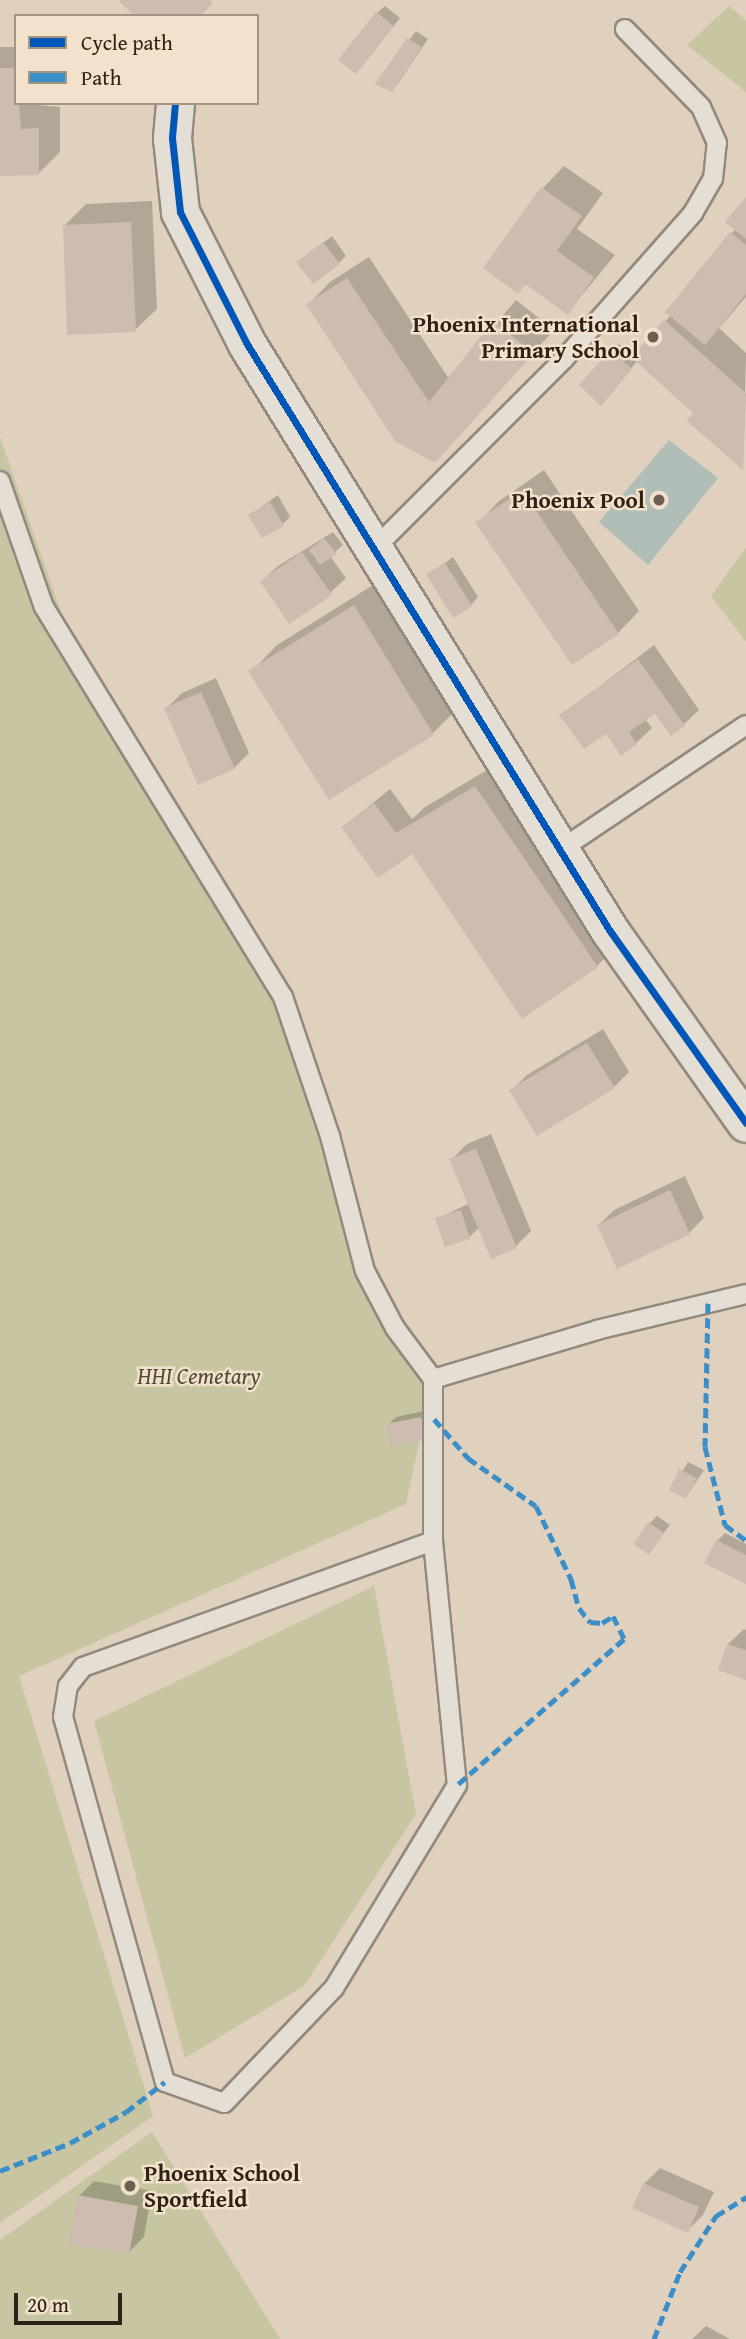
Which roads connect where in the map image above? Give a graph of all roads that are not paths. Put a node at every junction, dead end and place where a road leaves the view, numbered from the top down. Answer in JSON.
{"nodes":[{"id":1,"x":625,"y":29,"type":"dead end"},
{"id":2,"x":175,"y":105,"type":"edge"},
{"id":3,"x":0,"y":481,"type":"edge"},
{"id":4,"x":375,"y":548,"type":"junction"},
{"id":5,"x":746,"y":724,"type":"edge"},
{"id":6,"x":560,"y":849,"type":"junction"},
{"id":7,"x":746,"y":1123,"type":"edge"},
{"id":8,"x":746,"y":1294,"type":"edge"},
{"id":9,"x":433,"y":1379,"type":"junction"},
{"id":10,"x":433,"y":1541,"type":"junction"}],
"edges":[{"from":1,"to":4,"type":"lane"},
{"from":2,"to":4,"type":"street"},
{"from":3,"to":9,"type":"lane"},
{"from":4,"to":6,"type":"street"},
{"from":5,"to":6,"type":"lane"},
{"from":6,"to":7,"type":"street"},
{"from":8,"to":9,"type":"lane"},
{"from":9,"to":10,"type":"lane"},
{"from":10,"to":10,"type":"lane"}]}
